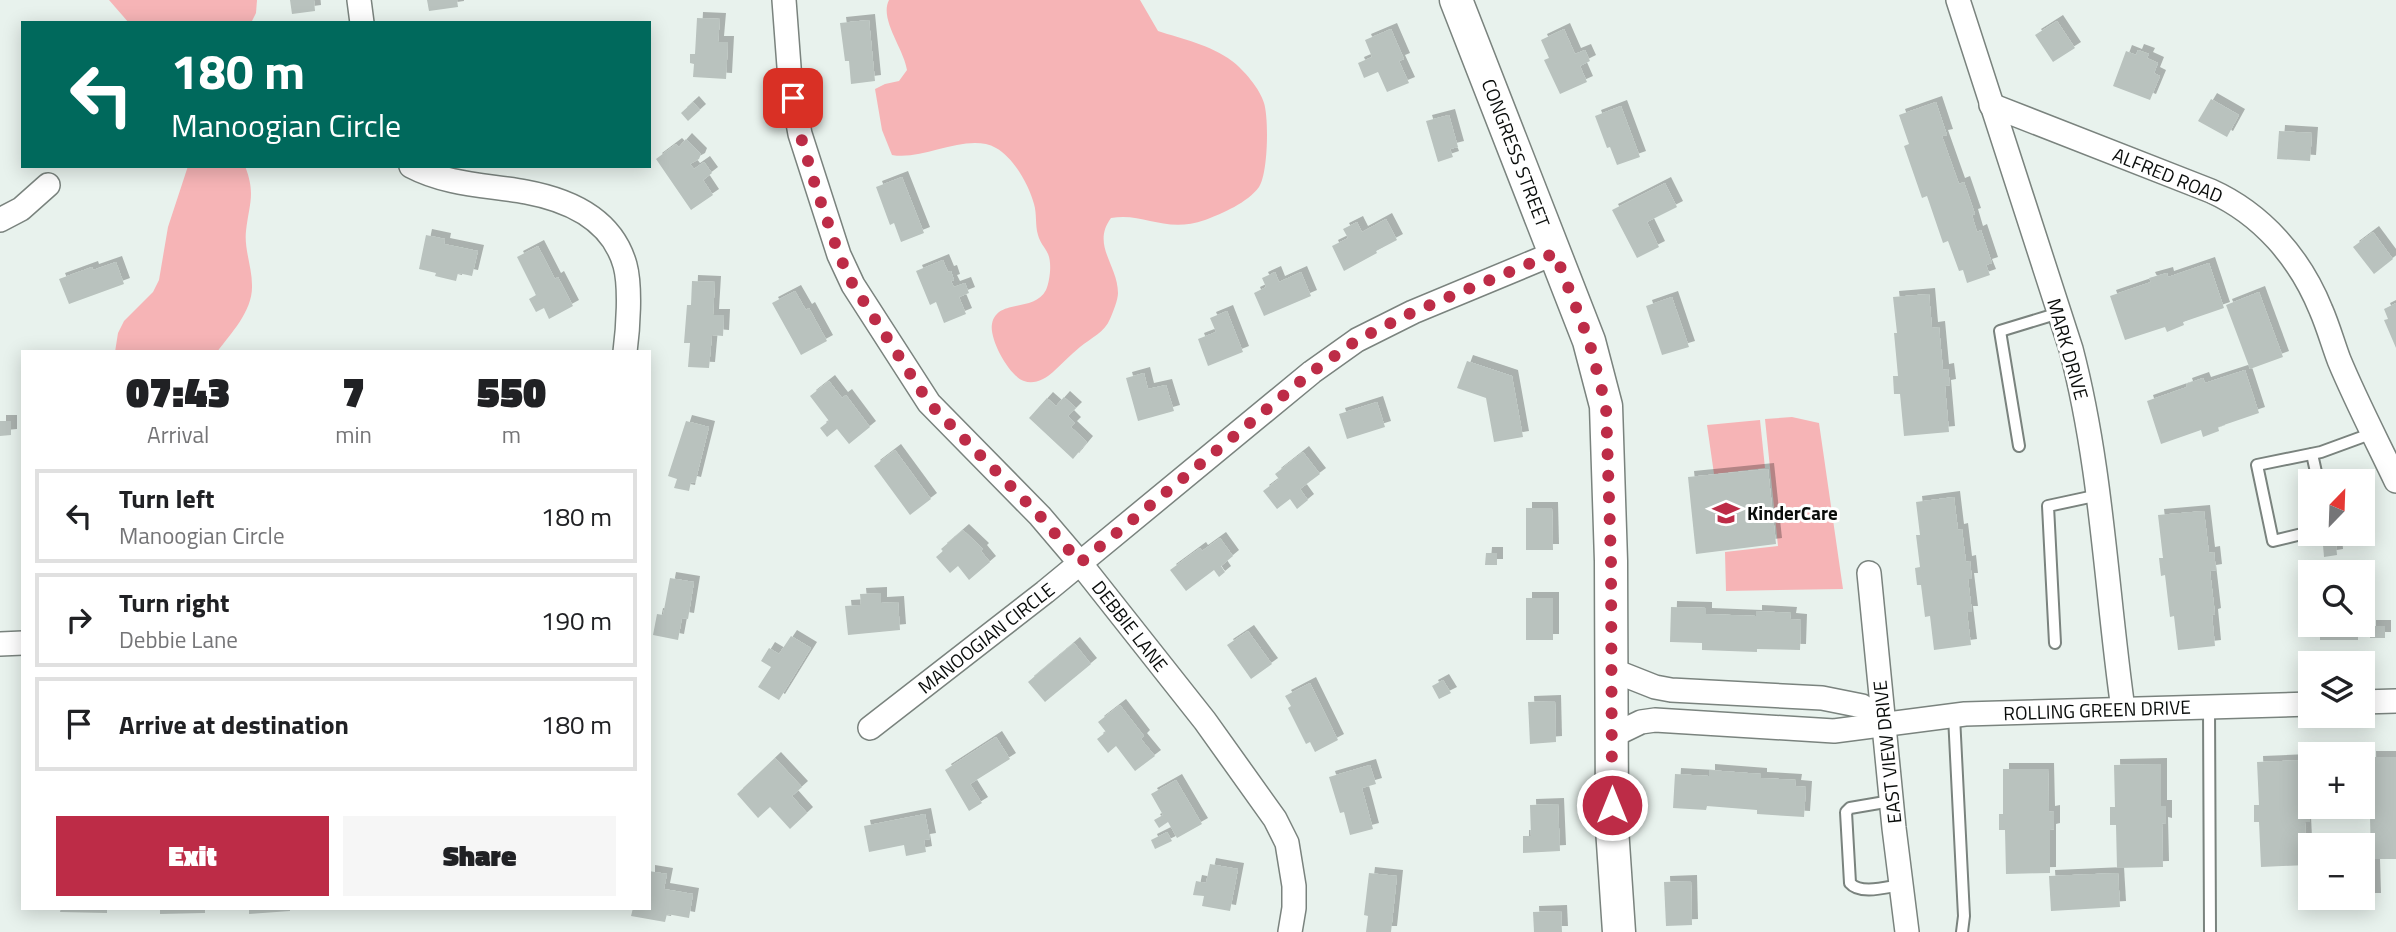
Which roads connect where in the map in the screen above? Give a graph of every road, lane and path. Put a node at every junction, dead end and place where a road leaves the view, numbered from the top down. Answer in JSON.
{"nodes":[{"id":1,"x":359,"y":0,"type":"edge"},
{"id":2,"x":784,"y":0,"type":"edge"},
{"id":3,"x":1456,"y":0,"type":"edge"},
{"id":4,"x":1958,"y":0,"type":"edge"},
{"id":5,"x":362,"y":21,"type":"edge"},
{"id":6,"x":1991,"y":106,"type":"junction"},
{"id":7,"x":415,"y":168,"type":"edge"},
{"id":8,"x":48,"y":185,"type":"dead end"},
{"id":9,"x":0,"y":220,"type":"edge"},
{"id":10,"x":1555,"y":253,"type":"junction"},
{"id":11,"x":2059,"y":313,"type":"junction"},
{"id":12,"x":625,"y":350,"type":"edge"},
{"id":13,"x":2372,"y":433,"type":"junction"},
{"id":14,"x":2019,"y":446,"type":"dead end"},
{"id":15,"x":2312,"y":454,"type":"junction"},
{"id":16,"x":2315,"y":469,"type":"edge"},
{"id":17,"x":2396,"y":481,"type":"edge"},
{"id":18,"x":2099,"y":495,"type":"junction"},
{"id":19,"x":2298,"y":535,"type":"edge"},
{"id":20,"x":1080,"y":563,"type":"junction"},
{"id":21,"x":1869,"y":573,"type":"dead end"},
{"id":22,"x":21,"y":643,"type":"edge"},
{"id":23,"x":2055,"y":643,"type":"dead end"},
{"id":24,"x":0,"y":644,"type":"edge"},
{"id":25,"x":1612,"y":670,"type":"junction"},
{"id":26,"x":2396,"y":701,"type":"edge"},
{"id":27,"x":2375,"y":702,"type":"edge"},
{"id":28,"x":2298,"y":704,"type":"edge"},
{"id":29,"x":2209,"y":707,"type":"junction"},
{"id":30,"x":2123,"y":709,"type":"junction"},
{"id":31,"x":1954,"y":716,"type":"junction"},
{"id":32,"x":1884,"y":726,"type":"junction"},
{"id":33,"x":870,"y":728,"type":"dead end"},
{"id":34,"x":1612,"y":736,"type":"junction"},
{"id":35,"x":1891,"y":801,"type":"junction"},
{"id":36,"x":1901,"y":885,"type":"junction"},
{"id":37,"x":1290,"y":932,"type":"edge"},
{"id":38,"x":1619,"y":932,"type":"edge"},
{"id":39,"x":1907,"y":932,"type":"edge"},
{"id":40,"x":1962,"y":932,"type":"edge"},
{"id":41,"x":2210,"y":932,"type":"edge"}],
"edges":[{"from":1,"to":5,"type":"street"},
{"from":2,"to":20,"type":"street","name":"DEBBIE LANE"},
{"from":3,"to":10,"type":"main road","name":"CONGRESS STREET"},
{"from":4,"to":6,"type":"street","name":"MARK DRIVE"},
{"from":6,"to":11,"type":"street","name":"MARK DRIVE"},
{"from":6,"to":13,"type":"street","name":"ALFRED ROAD"},
{"from":7,"to":12,"type":"street"},
{"from":8,"to":9,"type":"street"},
{"from":10,"to":20,"type":"street","name":"MANOOGIAN CIRCLE"},
{"from":10,"to":25,"type":"main road","name":"CONGRESS STREET"},
{"from":11,"to":14,"type":"lane"},
{"from":11,"to":18,"type":"street","name":"MARK DRIVE"},
{"from":13,"to":15,"type":"lane"},
{"from":13,"to":17,"type":"street","name":"ALFRED ROAD"},
{"from":15,"to":16,"type":"lane"},
{"from":15,"to":19,"type":"lane"},
{"from":18,"to":23,"type":"lane"},
{"from":18,"to":30,"type":"street","name":"MARK DRIVE"},
{"from":20,"to":33,"type":"street","name":"MANOOGIAN CIRCLE"},
{"from":20,"to":37,"type":"street","name":"DEBBIE LANE"},
{"from":21,"to":32,"type":"street","name":"EAST VIEW DRIVE"},
{"from":22,"to":24,"type":"street"},
{"from":25,"to":32,"type":"street"},
{"from":25,"to":34,"type":"main road","name":"CONGRESS STREET"},
{"from":26,"to":27,"type":"street"},
{"from":28,"to":29,"type":"street","name":"ROLLING GREEN DRIVE"},
{"from":29,"to":30,"type":"street","name":"ROLLING GREEN DRIVE"},
{"from":29,"to":41,"type":"lane"},
{"from":30,"to":31,"type":"street","name":"ROLLING GREEN DRIVE"},
{"from":31,"to":32,"type":"street","name":"ROLLING GREEN DRIVE"},
{"from":31,"to":40,"type":"lane"},
{"from":32,"to":34,"type":"street","name":"ROLLING GREEN DRIVE"},
{"from":32,"to":35,"type":"street","name":"EAST VIEW DRIVE"},
{"from":34,"to":38,"type":"main road","name":"CONGRESS STREET"},
{"from":35,"to":36,"type":"street","name":"EAST VIEW DRIVE"},
{"from":35,"to":36,"type":"lane"},
{"from":36,"to":39,"type":"street","name":"EAST VIEW DRIVE"}]}
